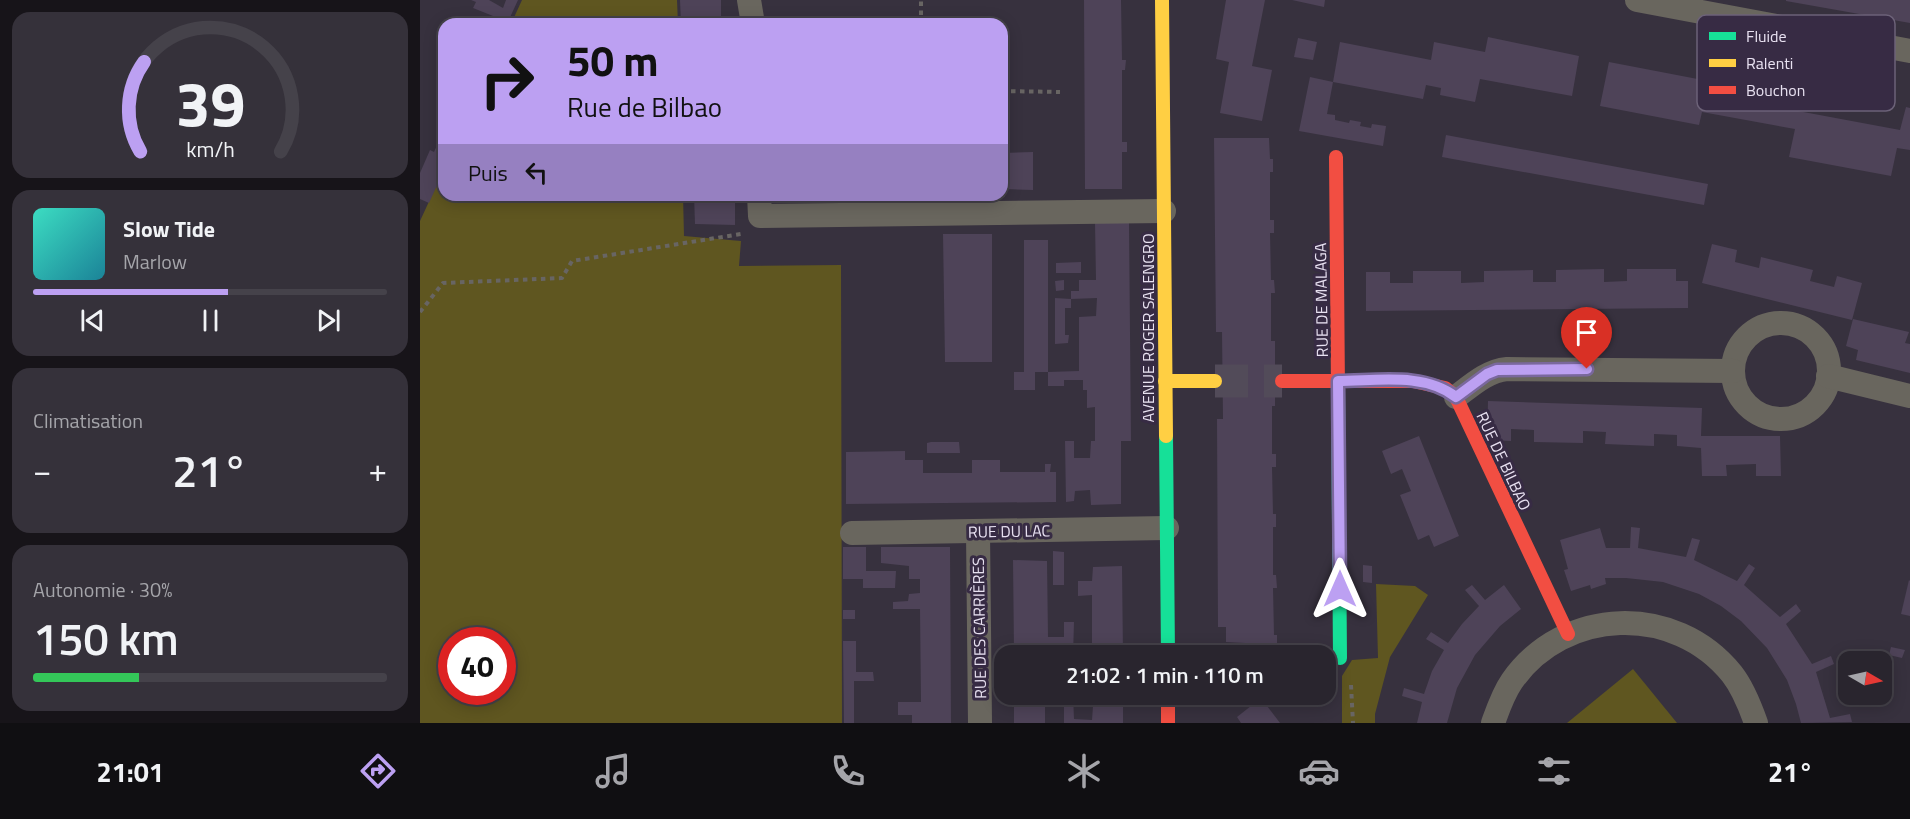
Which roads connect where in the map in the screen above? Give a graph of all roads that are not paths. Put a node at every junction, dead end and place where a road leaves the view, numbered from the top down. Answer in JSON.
{"nodes":[{"id":1,"x":749,"y":0,"type":"edge"},
{"id":2,"x":1162,"y":0,"type":"edge"},
{"id":3,"x":1637,"y":0,"type":"edge"},
{"id":4,"x":1751,"y":11,"type":"edge"},
{"id":5,"x":1767,"y":15,"type":"edge"},
{"id":6,"x":752,"y":18,"type":"edge"},
{"id":7,"x":1895,"y":47,"type":"edge"},
{"id":8,"x":1910,"y":51,"type":"edge"},
{"id":9,"x":1336,"y":157,"type":"dead end"},
{"id":10,"x":760,"y":205,"type":"edge"},
{"id":11,"x":1164,"y":211,"type":"junction"},
{"id":12,"x":1733,"y":371,"type":"junction"},
{"id":13,"x":1828,"y":376,"type":"junction"},
{"id":14,"x":1165,"y":381,"type":"junction"},
{"id":15,"x":1215,"y":381,"type":"tunnel mouth"},
{"id":16,"x":1282,"y":381,"type":"tunnel mouth"},
{"id":17,"x":1338,"y":381,"type":"junction"},
{"id":18,"x":1910,"y":396,"type":"edge"},
{"id":19,"x":1456,"y":397,"type":"junction"},
{"id":20,"x":1167,"y":528,"type":"junction"},
{"id":21,"x":978,"y":532,"type":"junction"},
{"id":22,"x":852,"y":533,"type":"dead end"},
{"id":23,"x":1568,"y":634,"type":"junction"},
{"id":24,"x":1168,"y":645,"type":"edge"},
{"id":25,"x":1340,"y":658,"type":"road end"},
{"id":26,"x":1168,"y":705,"type":"edge"},
{"id":27,"x":980,"y":723,"type":"edge"},
{"id":28,"x":1168,"y":723,"type":"edge"},
{"id":29,"x":1493,"y":723,"type":"edge"},
{"id":30,"x":1756,"y":723,"type":"edge"}],
"edges":[{"from":1,"to":6,"type":"street"},
{"from":2,"to":11,"type":"street","name":"AVENUE ROGER SALENGRO"},
{"from":3,"to":4,"type":"street"},
{"from":4,"to":5,"type":"street"},
{"from":7,"to":8,"type":"street"},
{"from":9,"to":17,"type":"street","name":"RUE DE MALAGA"},
{"from":10,"to":11,"type":"street"},
{"from":11,"to":14,"type":"street","name":"AVENUE ROGER SALENGRO"},
{"from":12,"to":13,"type":"street"},
{"from":12,"to":13,"type":"street"},
{"from":12,"to":19,"type":"street"},
{"from":13,"to":18,"type":"street"},
{"from":14,"to":15,"type":"street"},
{"from":14,"to":20,"type":"street","name":"AVENUE ROGER SALENGRO"},
{"from":16,"to":17,"type":"street"},
{"from":17,"to":19,"type":"street"},
{"from":17,"to":25,"type":"street","name":"RUE DE MALAGA"},
{"from":19,"to":23,"type":"street","name":"RUE DE BILBAO"},
{"from":20,"to":21,"type":"street","name":"RUE DU LAC"},
{"from":20,"to":24,"type":"street","name":"AVENUE ROGER SALENGRO"},
{"from":21,"to":22,"type":"street","name":"RUE DU LAC"},
{"from":21,"to":27,"type":"street","name":"RUE DES CARRIÈRES"},
{"from":23,"to":29,"type":"street"},
{"from":23,"to":30,"type":"street"},
{"from":26,"to":28,"type":"street"}]}
